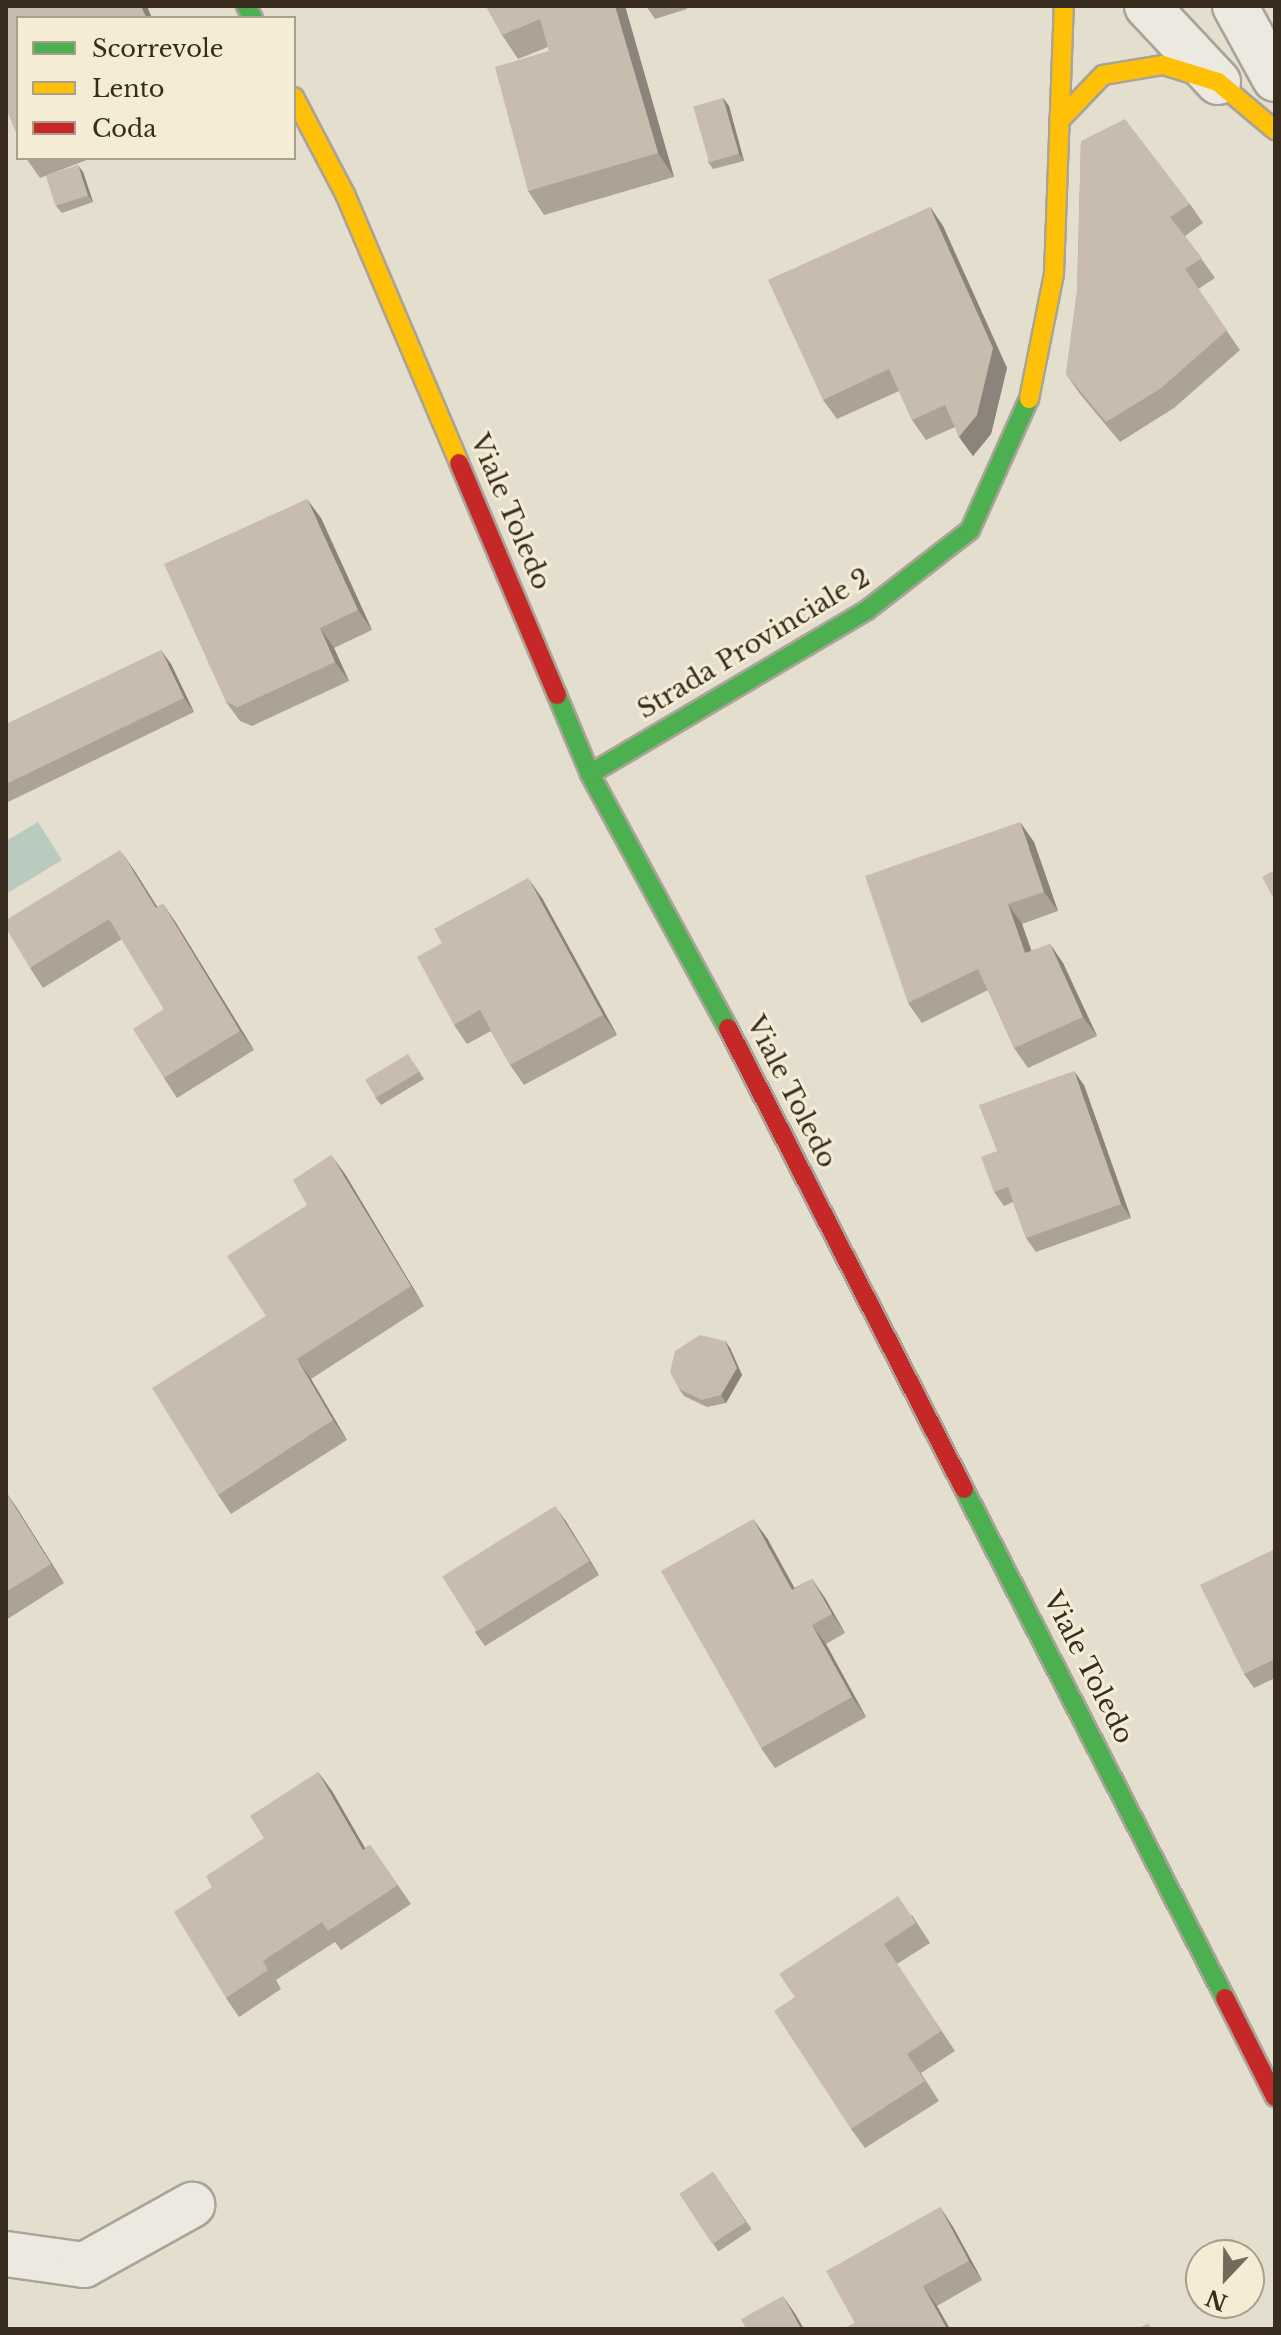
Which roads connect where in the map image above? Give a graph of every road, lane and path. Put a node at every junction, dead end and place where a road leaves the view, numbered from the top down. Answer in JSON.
{"nodes":[{"id":1,"x":1064,"y":6,"type":"edge"},
{"id":2,"x":1147,"y":6,"type":"edge"},
{"id":3,"x":1235,"y":6,"type":"edge"},
{"id":4,"x":1275,"y":79,"type":"edge"},
{"id":5,"x":1218,"y":82,"type":"junction"},
{"id":6,"x":296,"y":101,"type":"edge"},
{"id":7,"x":1059,"y":121,"type":"junction"},
{"id":8,"x":1275,"y":130,"type":"edge"},
{"id":9,"x":590,"y":774,"type":"junction"},
{"id":10,"x":1275,"y":2097,"type":"edge"},
{"id":11,"x":192,"y":2205,"type":"dead end"},
{"id":12,"x":6,"y":2254,"type":"edge"}],
"edges":[{"from":1,"to":7,"type":"street","name":"Strada Provinciale 2"},
{"from":2,"to":5,"type":"street"},
{"from":3,"to":4,"type":"street"},
{"from":5,"to":7,"type":"street"},
{"from":5,"to":8,"type":"street"},
{"from":6,"to":9,"type":"street","name":"Viale Toledo"},
{"from":7,"to":9,"type":"street","name":"Strada Provinciale 2"},
{"from":9,"to":10,"type":"street","name":"Viale Toledo"},
{"from":11,"to":12,"type":"street"}]}
